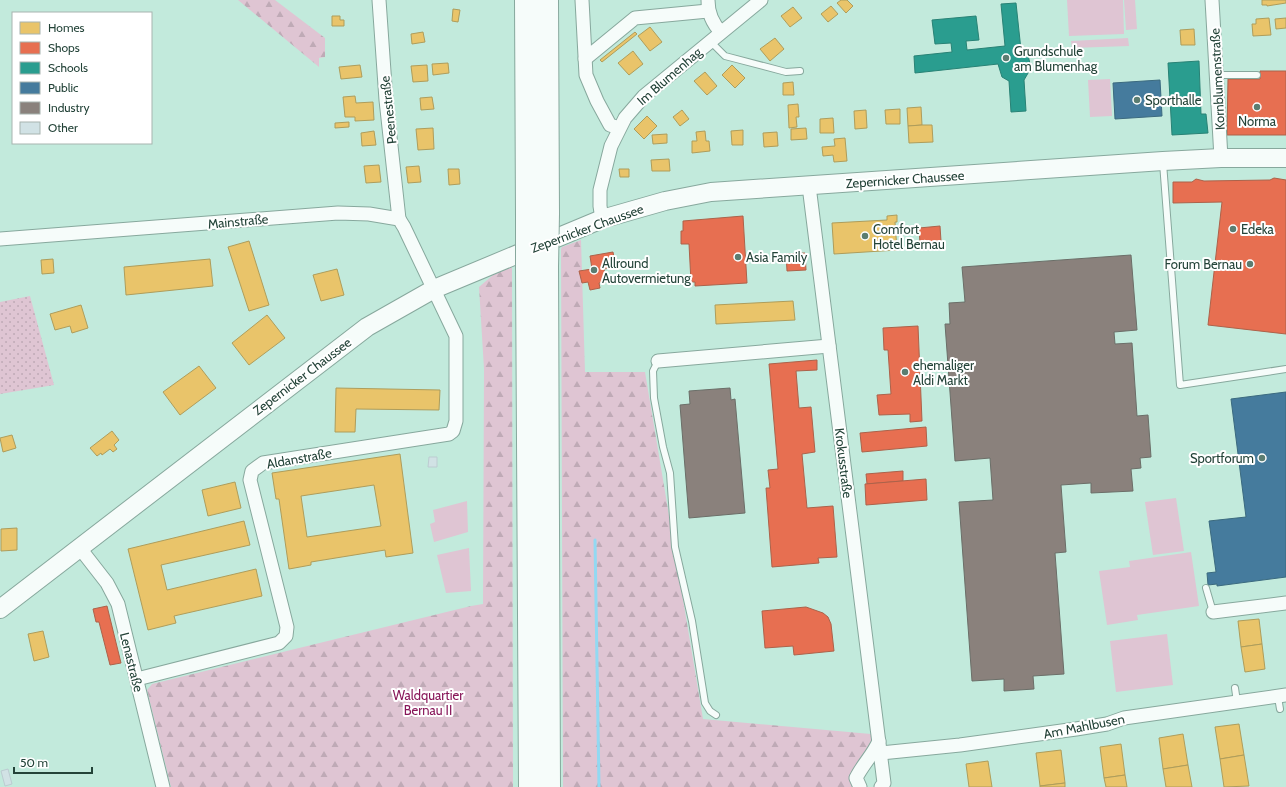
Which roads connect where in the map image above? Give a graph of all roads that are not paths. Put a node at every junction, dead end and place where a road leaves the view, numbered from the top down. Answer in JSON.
{"nodes":[{"id":1,"x":379,"y":0,"type":"edge"},
{"id":2,"x":526,"y":0,"type":"edge"},
{"id":3,"x":547,"y":0,"type":"edge"},
{"id":4,"x":582,"y":0,"type":"edge"},
{"id":5,"x":761,"y":0,"type":"edge"},
{"id":6,"x":1212,"y":0,"type":"edge"},
{"id":7,"x":708,"y":5,"type":"edge"},
{"id":8,"x":721,"y":32,"type":"junction"},
{"id":9,"x":710,"y":41,"type":"junction"},
{"id":10,"x":585,"y":59,"type":"junction"},
{"id":11,"x":800,"y":71,"type":"dead end"},
{"id":12,"x":1216,"y":75,"type":"junction"},
{"id":13,"x":1257,"y":75,"type":"dead end"},
{"id":14,"x":619,"y":128,"type":"junction"},
{"id":15,"x":1222,"y":158,"type":"junction"},
{"id":16,"x":1286,"y":158,"type":"edge"},
{"id":17,"x":1163,"y":161,"type":"junction"},
{"id":18,"x":809,"y":186,"type":"junction"},
{"id":19,"x":538,"y":216,"type":"junction"},
{"id":20,"x":399,"y":219,"type":"junction"},
{"id":21,"x":602,"y":219,"type":"junction"},
{"id":22,"x":0,"y":239,"type":"edge"},
{"id":23,"x":537,"y":267,"type":"junction"},
{"id":24,"x":434,"y":289,"type":"junction"},
{"id":25,"x":829,"y":346,"type":"junction"},
{"id":26,"x":658,"y":361,"type":"joint"},
{"id":27,"x":1286,"y":369,"type":"edge"},
{"id":28,"x":79,"y":547,"type":"junction"},
{"id":29,"x":1206,"y":588,"type":"dead end"},
{"id":30,"x":1286,"y":603,"type":"edge"},
{"id":31,"x":0,"y":609,"type":"edge"},
{"id":32,"x":1213,"y":612,"type":"joint"},
{"id":33,"x":137,"y":679,"type":"junction"},
{"id":34,"x":1235,"y":688,"type":"dead end"},
{"id":35,"x":1281,"y":700,"type":"edge"},
{"id":36,"x":1237,"y":702,"type":"junction"},
{"id":37,"x":716,"y":715,"type":"dead end"},
{"id":38,"x":880,"y":747,"type":"junction"},
{"id":39,"x":163,"y":787,"type":"edge"},
{"id":40,"x":530,"y":787,"type":"edge"},
{"id":41,"x":549,"y":787,"type":"edge"},
{"id":42,"x":860,"y":787,"type":"edge"},
{"id":43,"x":881,"y":787,"type":"edge"}],
"edges":[{"from":1,"to":20,"type":"street","name":"Peenestraße"},
{"from":2,"to":19,"type":"highway"},
{"from":3,"to":19,"type":"highway"},
{"from":4,"to":10,"type":"street"},
{"from":5,"to":8,"type":"street","name":"Im Blumenhag"},
{"from":6,"to":12,"type":"street","name":"Kornblumenstraße"},
{"from":7,"to":8,"type":"street"},
{"from":7,"to":10,"type":"street"},
{"from":8,"to":9,"type":"street","name":"Im Blumenhag"},
{"from":9,"to":11,"type":"lane"},
{"from":9,"to":14,"type":"street","name":"Im Blumenhag"},
{"from":10,"to":14,"type":"street"},
{"from":12,"to":13,"type":"lane"},
{"from":12,"to":15,"type":"street","name":"Kornblumenstraße"},
{"from":14,"to":21,"type":"street","name":"Im Blumenhag"},
{"from":15,"to":16,"type":"main road","name":"Zepernicker Chaussee"},
{"from":15,"to":17,"type":"main road","name":"Zepernicker Chaussee"},
{"from":17,"to":18,"type":"main road","name":"Zepernicker Chaussee"},
{"from":17,"to":27,"type":"lane"},
{"from":18,"to":21,"type":"main road","name":"Zepernicker Chaussee"},
{"from":18,"to":25,"type":"street","name":"Krokusstraße"},
{"from":19,"to":23,"type":"highway","bridge":true},
{"from":20,"to":22,"type":"street","name":"Mainstraße"},
{"from":20,"to":24,"type":"street"},
{"from":21,"to":24,"type":"main road","name":"Zepernicker Chaussee"},
{"from":23,"to":40,"type":"highway"},
{"from":23,"to":41,"type":"highway"},
{"from":24,"to":28,"type":"main road","name":"Zepernicker Chaussee"},
{"from":24,"to":33,"type":"street","name":"Aldanstraße"},
{"from":25,"to":26,"type":"street"},
{"from":25,"to":38,"type":"street","name":"Krokusstraße"},
{"from":26,"to":37,"type":"lane"},
{"from":28,"to":31,"type":"main road","name":"Zepernicker Chaussee"},
{"from":28,"to":33,"type":"street","name":"Lenastraße"},
{"from":29,"to":32,"type":"lane"},
{"from":30,"to":32,"type":"street"},
{"from":33,"to":39,"type":"street","name":"Lenastraße"},
{"from":34,"to":36,"type":"lane"},
{"from":35,"to":36,"type":"street","name":"Am Mahlbusen"},
{"from":36,"to":38,"type":"street","name":"Am Mahlbusen"},
{"from":38,"to":42,"type":"street"},
{"from":38,"to":43,"type":"street","name":"Krokusstraße"}]}
